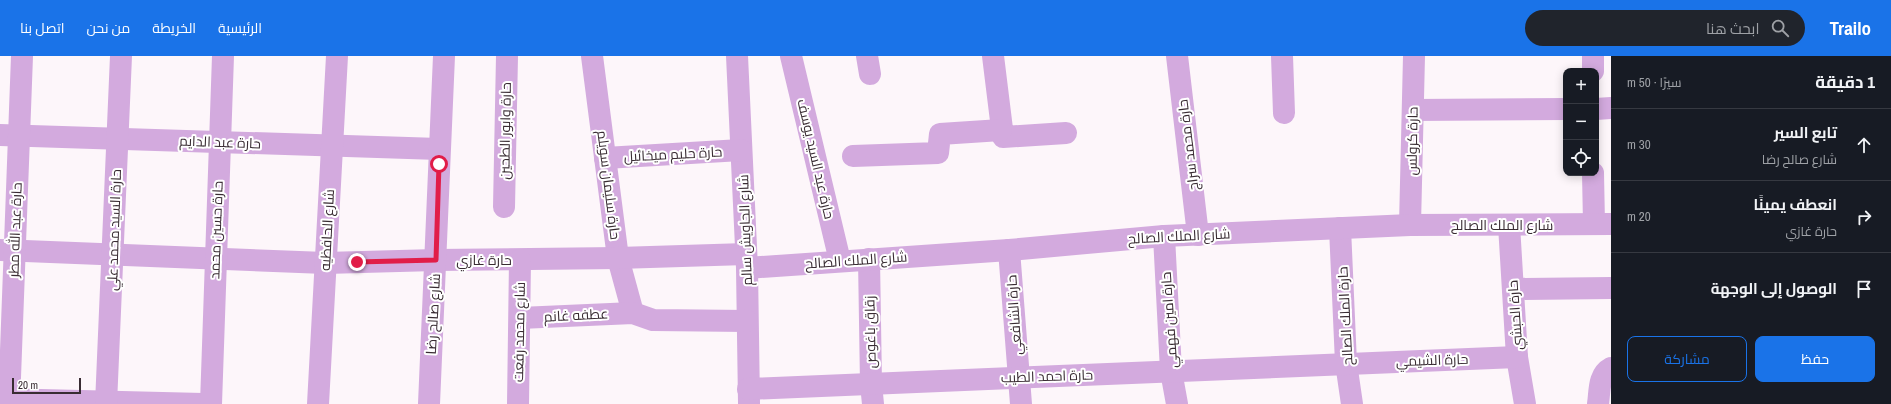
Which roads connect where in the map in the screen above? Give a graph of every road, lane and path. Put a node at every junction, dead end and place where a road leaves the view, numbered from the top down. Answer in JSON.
{"nodes":[{"id":1,"x":22,"y":56,"type":"edge"},
{"id":2,"x":121,"y":56,"type":"edge"},
{"id":3,"x":223,"y":56,"type":"edge"},
{"id":4,"x":337,"y":56,"type":"edge"},
{"id":5,"x":444,"y":56,"type":"edge"},
{"id":6,"x":507,"y":56,"type":"edge"},
{"id":7,"x":592,"y":56,"type":"edge"},
{"id":8,"x":737,"y":56,"type":"edge"},
{"id":9,"x":791,"y":56,"type":"edge"},
{"id":10,"x":993,"y":56,"type":"edge"},
{"id":11,"x":1177,"y":56,"type":"edge"},
{"id":12,"x":1282,"y":56,"type":"edge"},
{"id":13,"x":1414,"y":56,"type":"edge"},
{"id":14,"x":1593,"y":56,"type":"edge"},
{"id":15,"x":1593,"y":68,"type":"edge"},
{"id":16,"x":1611,"y":108,"type":"edge"},
{"id":17,"x":1563,"y":109,"type":"edge"},
{"id":18,"x":1599,"y":109,"type":"edge"},
{"id":19,"x":1413,"y":110,"type":"junction"},
{"id":20,"x":1284,"y":113,"type":"dead end"},
{"id":21,"x":1001,"y":130,"type":"junction"},
{"id":22,"x":1066,"y":133,"type":"dead end"},
{"id":23,"x":9,"y":135,"type":"edge"},
{"id":24,"x":118,"y":139,"type":"junction"},
{"id":25,"x":219,"y":142,"type":"junction"},
{"id":26,"x":332,"y":146,"type":"junction"},
{"id":27,"x":439,"y":148,"type":"junction"},
{"id":28,"x":741,"y":150,"type":"junction"},
{"id":29,"x":853,"y":156,"type":"dead end"},
{"id":30,"x":605,"y":158,"type":"junction"},
{"id":31,"x":1594,"y":176,"type":"edge"},
{"id":32,"x":504,"y":207,"type":"dead end"},
{"id":33,"x":1602,"y":224,"type":"edge"},
{"id":34,"x":1410,"y":225,"type":"junction"},
{"id":35,"x":1509,"y":225,"type":"junction"},
{"id":36,"x":1340,"y":228,"type":"junction"},
{"id":37,"x":1198,"y":235,"type":"junction"},
{"id":38,"x":1164,"y":236,"type":"junction"},
{"id":39,"x":7,"y":250,"type":"edge"},
{"id":40,"x":1009,"y":250,"type":"junction"},
{"id":41,"x":113,"y":255,"type":"junction"},
{"id":42,"x":618,"y":258,"type":"junction"},
{"id":43,"x":216,"y":259,"type":"junction"},
{"id":44,"x":869,"y":259,"type":"junction"},
{"id":45,"x":436,"y":260,"type":"junction"},
{"id":46,"x":520,"y":260,"type":"junction"},
{"id":47,"x":747,"y":261,"type":"junction"},
{"id":48,"x":840,"y":261,"type":"junction"},
{"id":49,"x":325,"y":263,"type":"junction"},
{"id":50,"x":1611,"y":288,"type":"edge"},
{"id":51,"x":1513,"y":289,"type":"junction"},
{"id":52,"x":633,"y":313,"type":"junction"},
{"id":53,"x":520,"y":318,"type":"junction"},
{"id":54,"x":748,"y":321,"type":"junction"},
{"id":55,"x":1517,"y":356,"type":"junction"},
{"id":56,"x":1346,"y":364,"type":"junction"},
{"id":57,"x":1611,"y":368,"type":"edge"},
{"id":58,"x":1172,"y":371,"type":"junction"},
{"id":59,"x":1018,"y":377,"type":"junction"},
{"id":60,"x":872,"y":394,"type":"edge"},
{"id":61,"x":748,"y":396,"type":"edge"},
{"id":62,"x":6,"y":401,"type":"edge"},
{"id":63,"x":106,"y":403,"type":"edge"},
{"id":64,"x":203,"y":404,"type":"edge"},
{"id":65,"x":211,"y":404,"type":"edge"},
{"id":66,"x":318,"y":404,"type":"edge"},
{"id":67,"x":429,"y":404,"type":"edge"},
{"id":68,"x":518,"y":404,"type":"edge"},
{"id":69,"x":1021,"y":404,"type":"edge"},
{"id":70,"x":1177,"y":404,"type":"edge"},
{"id":71,"x":1352,"y":404,"type":"edge"},
{"id":72,"x":1525,"y":404,"type":"edge"},
{"id":73,"x":1598,"y":404,"type":"edge"}],
"edges":[{"from":1,"to":23,"type":"street","name":"حارة عبد الله مطر"},
{"from":2,"to":24,"type":"street","name":"حارة السيد محمد علي"},
{"from":3,"to":25,"type":"street","name":"حارة حسين محمد"},
{"from":4,"to":26,"type":"street","name":"شارع الحافظيه"},
{"from":5,"to":27,"type":"street","name":"شارع صالح رضا"},
{"from":6,"to":32,"type":"street","name":"حارة وابور الطحين"},
{"from":7,"to":30,"type":"street","name":"حارة سليمان سويلم"},
{"from":8,"to":28,"type":"street","name":"شارع الجاويش سالم"},
{"from":9,"to":48,"type":"street","name":"حارة عبد السيد يوسف"},
{"from":10,"to":21,"type":"street"},
{"from":11,"to":37,"type":"street","name":"حارة محمد سراج"},
{"from":12,"to":20,"type":"street"},
{"from":13,"to":19,"type":"street","name":"حارة كرولس"},
{"from":14,"to":15,"type":"street"},
{"from":16,"to":18,"type":"street"},
{"from":17,"to":19,"type":"street"},
{"from":19,"to":34,"type":"street","name":"حارة كرولس"},
{"from":21,"to":22,"type":"street"},
{"from":21,"to":29,"type":"street"},
{"from":23,"to":24,"type":"street","name":"حارة عبد الدايم"},
{"from":23,"to":39,"type":"street","name":"حارة عبد الله مطر"},
{"from":24,"to":25,"type":"street","name":"حارة عبد الدايم"},
{"from":24,"to":41,"type":"street","name":"حارة السيد محمد علي"},
{"from":25,"to":26,"type":"street","name":"حارة عبد الدايم"},
{"from":25,"to":43,"type":"street","name":"حارة حسين محمد"},
{"from":26,"to":27,"type":"street","name":"حارة عبد الدايم"},
{"from":26,"to":49,"type":"street","name":"شارع الحافظيه"},
{"from":27,"to":45,"type":"street","name":"شارع صالح رضا"},
{"from":28,"to":30,"type":"street","name":"حارة حليم ميخائيل"},
{"from":28,"to":47,"type":"street","name":"شارع الجاويش سالم"},
{"from":30,"to":42,"type":"street","name":"حارة سليمان سويلم"},
{"from":31,"to":33,"type":"street"},
{"from":33,"to":35,"type":"street","name":"شارع الملك الصالح"},
{"from":34,"to":35,"type":"street","name":"شارع الملك الصالح"},
{"from":34,"to":36,"type":"street","name":"شارع الملك الصالح"},
{"from":35,"to":51,"type":"street","name":"حارة الحبشي"},
{"from":36,"to":37,"type":"street","name":"شارع الملك الصالح"},
{"from":36,"to":56,"type":"street","name":"حارة الملك الصالح"},
{"from":37,"to":38,"type":"street","name":"شارع الملك الصالح"},
{"from":38,"to":40,"type":"street","name":"شارع الملك الصالح"},
{"from":38,"to":58,"type":"street","name":"حارة امين فهمي"},
{"from":39,"to":41,"type":"street","name":"حارة غازي"},
{"from":39,"to":62,"type":"street","name":"حارة عبد الله مطر"},
{"from":40,"to":44,"type":"street","name":"شارع الملك الصالح"},
{"from":40,"to":59,"type":"street","name":"حارة الشافعي"},
{"from":41,"to":43,"type":"street","name":"حارة غازي"},
{"from":41,"to":63,"type":"street","name":"حارة السيد محمد علي"},
{"from":42,"to":46,"type":"street","name":"حارة غازي"},
{"from":42,"to":47,"type":"street","name":"حارة غازي"},
{"from":42,"to":52,"type":"street","name":"حارة سليمان سويلم"},
{"from":43,"to":49,"type":"street","name":"حارة غازي"},
{"from":43,"to":65,"type":"street","name":"حارة حسين محمد"},
{"from":44,"to":48,"type":"street","name":"شارع الملك الصالح"},
{"from":44,"to":60,"type":"street","name":"زقاق باغوص"},
{"from":45,"to":46,"type":"street","name":"حارة غازي"},
{"from":45,"to":49,"type":"street","name":"حارة غازي"},
{"from":45,"to":67,"type":"street","name":"شارع صالح رضا"},
{"from":46,"to":53,"type":"street","name":"شارع محمد رفعت"},
{"from":47,"to":48,"type":"street","name":"شارع الملك الصالح"},
{"from":47,"to":54,"type":"street","name":"شارع الجاويش سالم"},
{"from":49,"to":66,"type":"street","name":"شارع الحافظيه"},
{"from":50,"to":51,"type":"street"},
{"from":51,"to":55,"type":"street","name":"حارة الحبشي"},
{"from":52,"to":53,"type":"street","name":"عطفه غانم"},
{"from":52,"to":54,"type":"street"},
{"from":53,"to":68,"type":"street","name":"شارع محمد رفعت"},
{"from":54,"to":61,"type":"street","name":"شارع الجاويش سالم"},
{"from":55,"to":56,"type":"street","name":"حارة الشيمي"},
{"from":55,"to":72,"type":"street","name":"حارة الحبشي"},
{"from":56,"to":58,"type":"street","name":"حارة احمد الطيب"},
{"from":56,"to":71,"type":"street","name":"حارة الملك الصالح"},
{"from":57,"to":73,"type":"street"},
{"from":58,"to":59,"type":"street","name":"حارة احمد الطيب"},
{"from":58,"to":70,"type":"street","name":"حارة امين فهمي"},
{"from":59,"to":60,"type":"street","name":"حارة احمد الطيب"},
{"from":59,"to":69,"type":"street","name":"حارة الشافعي"},
{"from":60,"to":61,"type":"street","name":"حارة احمد الطيب"},
{"from":62,"to":63,"type":"street"},
{"from":63,"to":64,"type":"street"}]}
